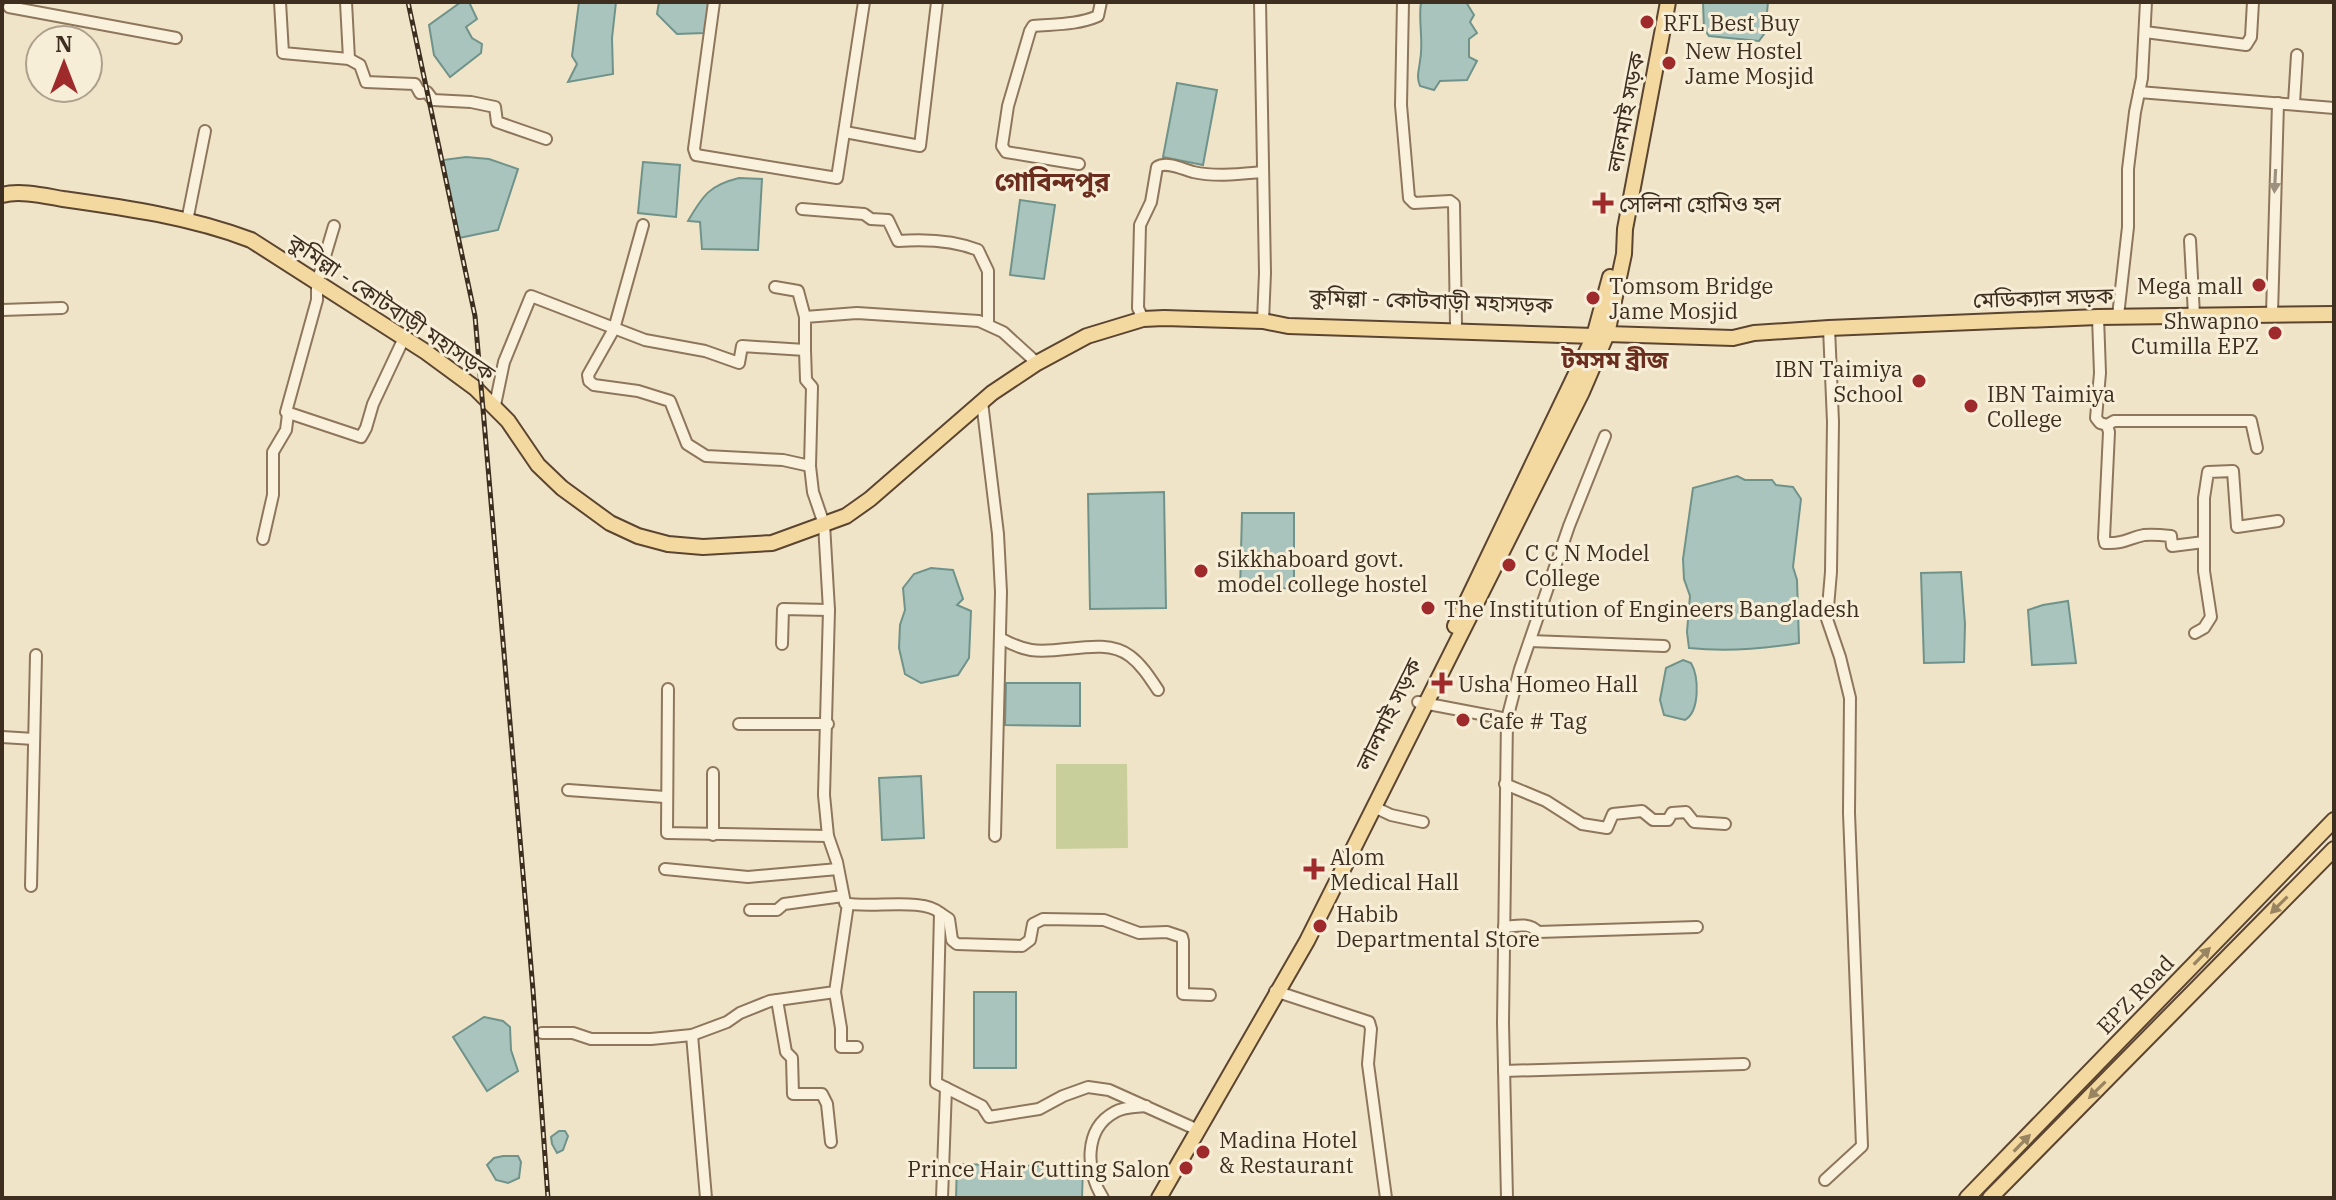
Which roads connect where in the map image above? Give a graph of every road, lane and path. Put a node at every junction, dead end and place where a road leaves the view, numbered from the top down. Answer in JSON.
{"nodes":[{"id":1,"x":280,"y":2,"type":"edge"},
{"id":2,"x":346,"y":2,"type":"edge"},
{"id":3,"x":714,"y":2,"type":"edge"},
{"id":4,"x":864,"y":2,"type":"edge"},
{"id":5,"x":937,"y":2,"type":"edge"},
{"id":6,"x":1101,"y":2,"type":"edge"},
{"id":7,"x":1260,"y":2,"type":"edge"},
{"id":8,"x":1403,"y":2,"type":"edge"},
{"id":9,"x":1668,"y":2,"type":"edge"},
{"id":10,"x":2146,"y":2,"type":"edge"},
{"id":11,"x":2253,"y":2,"type":"edge"},
{"id":12,"x":11,"y":5,"type":"edge"},
{"id":13,"x":2,"y":17,"type":"edge"},
{"id":14,"x":2145,"y":32,"type":"junction"},
{"id":15,"x":176,"y":38,"type":"dead end"},
{"id":16,"x":2297,"y":55,"type":"dead end"},
{"id":17,"x":349,"y":59,"type":"junction"},
{"id":18,"x":2139,"y":92,"type":"junction"},
{"id":19,"x":2278,"y":103,"type":"junction"},
{"id":20,"x":2294,"y":103,"type":"junction"},
{"id":21,"x":2334,"y":108,"type":"edge"},
{"id":22,"x":205,"y":131,"type":"dead end"},
{"id":23,"x":845,"y":132,"type":"junction"},
{"id":24,"x":546,"y":139,"type":"dead end"},
{"id":25,"x":1079,"y":164,"type":"dead end"},
{"id":26,"x":1263,"y":172,"type":"junction"},
{"id":27,"x":2,"y":195,"type":"edge"},
{"id":28,"x":802,"y":209,"type":"dead end"},
{"id":29,"x":187,"y":221,"type":"junction"},
{"id":30,"x":643,"y":225,"type":"dead end"},
{"id":31,"x":334,"y":226,"type":"dead end"},
{"id":32,"x":2190,"y":240,"type":"dead end"},
{"id":33,"x":317,"y":283,"type":"junction"},
{"id":34,"x":775,"y":287,"type":"dead end"},
{"id":35,"x":62,"y":308,"type":"dead end"},
{"id":36,"x":2,"y":310,"type":"edge"},
{"id":37,"x":2272,"y":314,"type":"junction"},
{"id":38,"x":2334,"y":314,"type":"edge"},
{"id":39,"x":2194,"y":315,"type":"junction"},
{"id":40,"x":2118,"y":316,"type":"junction"},
{"id":41,"x":805,"y":317,"type":"junction"},
{"id":42,"x":2098,"y":317,"type":"junction"},
{"id":43,"x":1143,"y":319,"type":"junction"},
{"id":44,"x":1263,"y":321,"type":"junction"},
{"id":45,"x":988,"y":324,"type":"junction"},
{"id":46,"x":1456,"y":324,"type":"junction"},
{"id":47,"x":1440,"y":327,"type":"junction"},
{"id":48,"x":1829,"y":328,"type":"junction"},
{"id":49,"x":614,"y":329,"type":"junction"},
{"id":50,"x":1602,"y":330,"type":"junction"},
{"id":51,"x":404,"y":338,"type":"junction"},
{"id":52,"x":805,"y":350,"type":"junction"},
{"id":53,"x":1037,"y":363,"type":"junction"},
{"id":54,"x":982,"y":402,"type":"junction"},
{"id":55,"x":495,"y":405,"type":"junction"},
{"id":56,"x":288,"y":414,"type":"junction"},
{"id":57,"x":2107,"y":425,"type":"junction"},
{"id":58,"x":1605,"y":436,"type":"dead end"},
{"id":59,"x":2257,"y":448,"type":"dead end"},
{"id":60,"x":810,"y":466,"type":"junction"},
{"id":61,"x":2278,"y":521,"type":"dead end"},
{"id":62,"x":824,"y":524,"type":"junction"},
{"id":63,"x":263,"y":539,"type":"dead end"},
{"id":64,"x":2204,"y":542,"type":"junction"},
{"id":65,"x":829,"y":610,"type":"junction"},
{"id":66,"x":2195,"y":633,"type":"dead end"},
{"id":67,"x":1002,"y":639,"type":"junction"},
{"id":68,"x":1530,"y":641,"type":"junction"},
{"id":69,"x":782,"y":644,"type":"dead end"},
{"id":70,"x":1664,"y":646,"type":"dead end"},
{"id":71,"x":36,"y":655,"type":"dead end"},
{"id":72,"x":668,"y":689,"type":"dead end"},
{"id":73,"x":1158,"y":690,"type":"dead end"},
{"id":74,"x":1422,"y":703,"type":"junction"},
{"id":75,"x":1507,"y":719,"type":"junction"},
{"id":76,"x":739,"y":724,"type":"dead end"},
{"id":77,"x":828,"y":724,"type":"junction"},
{"id":78,"x":2,"y":737,"type":"edge"},
{"id":79,"x":34,"y":739,"type":"junction"},
{"id":80,"x":713,"y":773,"type":"dead end"},
{"id":81,"x":1505,"y":784,"type":"junction"},
{"id":82,"x":568,"y":790,"type":"dead end"},
{"id":83,"x":665,"y":797,"type":"junction"},
{"id":84,"x":1374,"y":807,"type":"junction"},
{"id":85,"x":2334,"y":820,"type":"edge"},
{"id":86,"x":1423,"y":822,"type":"dead end"},
{"id":87,"x":1725,"y":824,"type":"dead end"},
{"id":88,"x":713,"y":835,"type":"junction"},
{"id":89,"x":828,"y":836,"type":"junction"},
{"id":90,"x":995,"y":836,"type":"dead end"},
{"id":91,"x":2334,"y":849,"type":"edge"},
{"id":92,"x":665,"y":869,"type":"dead end"},
{"id":93,"x":838,"y":869,"type":"junction"},
{"id":94,"x":31,"y":886,"type":"dead end"},
{"id":95,"x":846,"y":900,"type":"junction"},
{"id":96,"x":750,"y":910,"type":"dead end"},
{"id":97,"x":940,"y":913,"type":"junction"},
{"id":98,"x":1504,"y":927,"type":"junction"},
{"id":99,"x":1697,"y":927,"type":"dead end"},
{"id":100,"x":835,"y":992,"type":"junction"},
{"id":101,"x":1276,"y":992,"type":"junction"},
{"id":102,"x":1210,"y":995,"type":"dead end"},
{"id":103,"x":777,"y":1000,"type":"junction"},
{"id":104,"x":542,"y":1033,"type":"dead end"},
{"id":105,"x":692,"y":1035,"type":"junction"},
{"id":106,"x":857,"y":1047,"type":"dead end"},
{"id":107,"x":1744,"y":1064,"type":"dead end"},
{"id":108,"x":1504,"y":1071,"type":"junction"},
{"id":109,"x":946,"y":1088,"type":"junction"},
{"id":110,"x":1148,"y":1106,"type":"junction"},
{"id":111,"x":1195,"y":1128,"type":"junction"},
{"id":112,"x":831,"y":1142,"type":"dead end"},
{"id":113,"x":1825,"y":1180,"type":"dead end"},
{"id":114,"x":706,"y":1198,"type":"edge"},
{"id":115,"x":942,"y":1198,"type":"edge"},
{"id":116,"x":1103,"y":1198,"type":"edge"},
{"id":117,"x":1150,"y":1198,"type":"edge"},
{"id":118,"x":1159,"y":1198,"type":"edge"},
{"id":119,"x":1386,"y":1198,"type":"edge"},
{"id":120,"x":1507,"y":1198,"type":"edge"},
{"id":121,"x":1967,"y":1198,"type":"edge"},
{"id":122,"x":1990,"y":1198,"type":"edge"}],
"edges":[{"from":1,"to":17,"type":"street"},
{"from":2,"to":17,"type":"street"},
{"from":3,"to":23,"type":"street"},
{"from":4,"to":23,"type":"street"},
{"from":5,"to":23,"type":"street"},
{"from":6,"to":25,"type":"street"},
{"from":7,"to":26,"type":"street"},
{"from":8,"to":46,"type":"street"},
{"from":9,"to":50,"type":"main road","name":"লালমাই সড়ক"},
{"from":10,"to":14,"type":"street"},
{"from":11,"to":14,"type":"street"},
{"from":12,"to":13,"type":"street"},
{"from":12,"to":15,"type":"street"},
{"from":14,"to":18,"type":"street"},
{"from":16,"to":20,"type":"street"},
{"from":17,"to":24,"type":"street"},
{"from":18,"to":19,"type":"street"},
{"from":18,"to":40,"type":"street"},
{"from":19,"to":20,"type":"street"},
{"from":19,"to":37,"type":"street","one_way":true},
{"from":20,"to":21,"type":"street"},
{"from":22,"to":29,"type":"street"},
{"from":26,"to":43,"type":"street"},
{"from":26,"to":44,"type":"street"},
{"from":27,"to":29,"type":"main road","name":"কুমিল্লা - কোটবাড়ী মহাসড়ক"},
{"from":28,"to":45,"type":"street"},
{"from":29,"to":33,"type":"main road","name":"কুমিল্লা - কোটবাড়ী মহাসড়ক"},
{"from":30,"to":49,"type":"street"},
{"from":31,"to":33,"type":"street"},
{"from":32,"to":39,"type":"street"},
{"from":33,"to":51,"type":"main road","name":"কুমিল্লা - কোটবাড়ী মহাসড়ক"},
{"from":33,"to":56,"type":"street"},
{"from":34,"to":41,"type":"street"},
{"from":35,"to":36,"type":"street"},
{"from":37,"to":38,"type":"main road","name":"মেডিক্যাল সড়ক"},
{"from":37,"to":39,"type":"main road","name":"মেডিক্যাল সড়ক"},
{"from":39,"to":40,"type":"main road","name":"মেডিক্যাল সড়ক"},
{"from":40,"to":42,"type":"main road","name":"মেডিক্যাল সড়ক"},
{"from":41,"to":45,"type":"street"},
{"from":41,"to":52,"type":"street"},
{"from":42,"to":48,"type":"main road","name":"মেডিক্যাল সড়ক"},
{"from":42,"to":57,"type":"street"},
{"from":43,"to":44,"type":"main road","name":"কুমিল্লা - কোটবাড়ী মহাসড়ক"},
{"from":43,"to":53,"type":"main road","name":"কুমিল্লা - কোটবাড়ী মহাসড়ক"},
{"from":44,"to":47,"type":"main road","name":"কুমিল্লা - কোটবাড়ী মহাসড়ক"},
{"from":45,"to":53,"type":"street"},
{"from":46,"to":47,"type":"main road","name":"কুমিল্লা - কোটবাড়ী মহাসড়ক"},
{"from":46,"to":50,"type":"main road","name":"কুমিল্লা - কোটবাড়ী মহাসড়ক"},
{"from":47,"to":50,"type":"main road","name":"কুমিল্লা - কোটবাড়ী মহাসড়ক"},
{"from":48,"to":50,"type":"main road","name":"মেডিক্যাল সড়ক"},
{"from":48,"to":113,"type":"street"},
{"from":49,"to":52,"type":"street"},
{"from":49,"to":55,"type":"street"},
{"from":49,"to":60,"type":"street"},
{"from":50,"to":74,"type":"main road","name":"লালমাই সড়ক"},
{"from":51,"to":55,"type":"main road","name":"কুমিল্লা - কোটবাড়ী মহাসড়ক"},
{"from":51,"to":56,"type":"street"},
{"from":52,"to":60,"type":"street"},
{"from":53,"to":54,"type":"main road","name":"কুমিল্লা - কোটবাড়ী মহাসড়ক"},
{"from":54,"to":62,"type":"main road","name":"কুমিল্লা - কোটবাড়ী মহাসড়ক"},
{"from":54,"to":67,"type":"street"},
{"from":55,"to":62,"type":"main road","name":"কুমিল্লা - কোটবাড়ী মহাসড়ক"},
{"from":56,"to":63,"type":"street"},
{"from":57,"to":59,"type":"street"},
{"from":57,"to":64,"type":"street"},
{"from":58,"to":68,"type":"street"},
{"from":60,"to":62,"type":"street"},
{"from":61,"to":64,"type":"street"},
{"from":62,"to":65,"type":"street"},
{"from":64,"to":66,"type":"street"},
{"from":65,"to":69,"type":"street"},
{"from":65,"to":77,"type":"street"},
{"from":67,"to":73,"type":"street"},
{"from":67,"to":90,"type":"street"},
{"from":68,"to":70,"type":"street"},
{"from":68,"to":75,"type":"street"},
{"from":71,"to":79,"type":"street"},
{"from":72,"to":83,"type":"street"},
{"from":74,"to":75,"type":"street"},
{"from":74,"to":84,"type":"main road","name":"লালমাই সড়ক"},
{"from":74,"to":101,"type":"main road","name":"লালমাই সড়ক"},
{"from":75,"to":81,"type":"street"},
{"from":76,"to":77,"type":"street"},
{"from":77,"to":89,"type":"street"},
{"from":78,"to":79,"type":"street"},
{"from":79,"to":94,"type":"street"},
{"from":80,"to":88,"type":"street"},
{"from":81,"to":87,"type":"street"},
{"from":81,"to":98,"type":"street"},
{"from":82,"to":83,"type":"street"},
{"from":83,"to":88,"type":"street"},
{"from":84,"to":86,"type":"street"},
{"from":84,"to":101,"type":"main road","name":"লালমাই সড়ক"},
{"from":121,"to":85,"type":"main road","name":"EPZ Road","one_way":true},
{"from":88,"to":89,"type":"street"},
{"from":89,"to":93,"type":"street"},
{"from":91,"to":122,"type":"main road","name":"EPZ Road","one_way":true},
{"from":92,"to":93,"type":"street"},
{"from":93,"to":95,"type":"street"},
{"from":95,"to":96,"type":"street"},
{"from":95,"to":97,"type":"street"},
{"from":95,"to":100,"type":"street"},
{"from":97,"to":102,"type":"street"},
{"from":97,"to":109,"type":"street"},
{"from":98,"to":99,"type":"street"},
{"from":98,"to":108,"type":"street"},
{"from":100,"to":103,"type":"street"},
{"from":100,"to":106,"type":"street"},
{"from":101,"to":111,"type":"main road","name":"লালমাই সড়ক"},
{"from":101,"to":119,"type":"street"},
{"from":103,"to":105,"type":"street"},
{"from":103,"to":112,"type":"street"},
{"from":104,"to":105,"type":"street"},
{"from":105,"to":114,"type":"street"},
{"from":107,"to":108,"type":"street"},
{"from":108,"to":120,"type":"street"},
{"from":109,"to":110,"type":"street"},
{"from":109,"to":115,"type":"street"},
{"from":110,"to":111,"type":"street"},
{"from":110,"to":116,"type":"street"},
{"from":111,"to":117,"type":"main road","name":"লালমাই সড়ক"},
{"from":111,"to":118,"type":"main road","name":"লালমাই সড়ক"}]}
